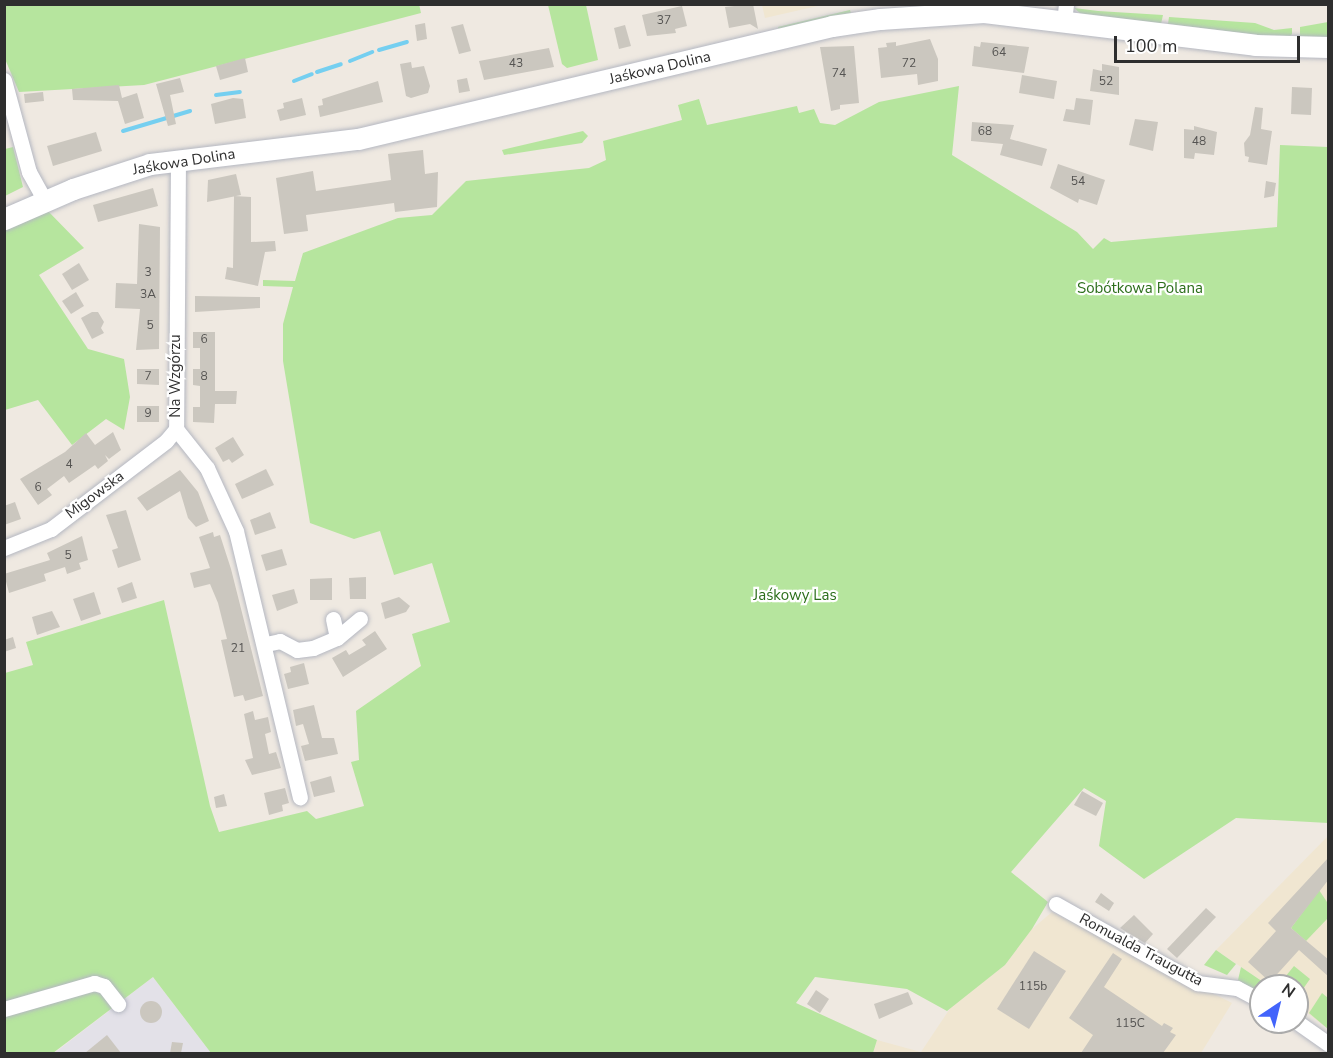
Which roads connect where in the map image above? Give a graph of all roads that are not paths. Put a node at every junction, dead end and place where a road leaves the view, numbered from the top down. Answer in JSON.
{"nodes":[{"id":1,"x":960,"y":8,"type":"edge"},
{"id":2,"x":1065,"y":13,"type":"edge"},
{"id":3,"x":1329,"y":46,"type":"edge"},
{"id":4,"x":4,"y":80,"type":"edge"},
{"id":5,"x":178,"y":160,"type":"junction"},
{"id":6,"x":45,"y":201,"type":"junction"},
{"id":7,"x":4,"y":219,"type":"edge"},
{"id":8,"x":176,"y":429,"type":"junction"},
{"id":9,"x":4,"y":548,"type":"edge"},
{"id":10,"x":333,"y":619,"type":"dead end"},
{"id":11,"x":360,"y":619,"type":"dead end"},
{"id":12,"x":337,"y":638,"type":"junction"},
{"id":13,"x":266,"y":644,"type":"junction"},
{"id":14,"x":300,"y":797,"type":"dead end"},
{"id":15,"x":1056,"y":904,"type":"dead end"},
{"id":16,"x":1249,"y":994,"type":"edge"},
{"id":17,"x":118,"y":1004,"type":"dead end"},
{"id":18,"x":4,"y":1009,"type":"edge"},
{"id":19,"x":1309,"y":1030,"type":"edge"},
{"id":20,"x":1329,"y":1044,"type":"edge"}],
"edges":[{"from":1,"to":2,"type":"street","name":"Jaśkowa Dolina"},
{"from":1,"to":5,"type":"street","name":"Jaśkowa Dolina"},
{"from":2,"to":3,"type":"street","name":"Jaśkowa Dolina"},
{"from":4,"to":6,"type":"street"},
{"from":5,"to":6,"type":"street","name":"Jaśkowa Dolina"},
{"from":5,"to":8,"type":"street","name":"Na Wzgórzu"},
{"from":6,"to":7,"type":"street","name":"Jaśkowa Dolina"},
{"from":8,"to":9,"type":"street","name":"Migowska"},
{"from":8,"to":13,"type":"street","name":"Na Wzgórzu"},
{"from":10,"to":12,"type":"street"},
{"from":11,"to":12,"type":"street"},
{"from":12,"to":13,"type":"street"},
{"from":13,"to":14,"type":"street","name":"Na Wzgórzu"},
{"from":15,"to":16,"type":"street","name":"Romualda Traugutta"},
{"from":17,"to":18,"type":"street"},
{"from":19,"to":20,"type":"street"}]}
